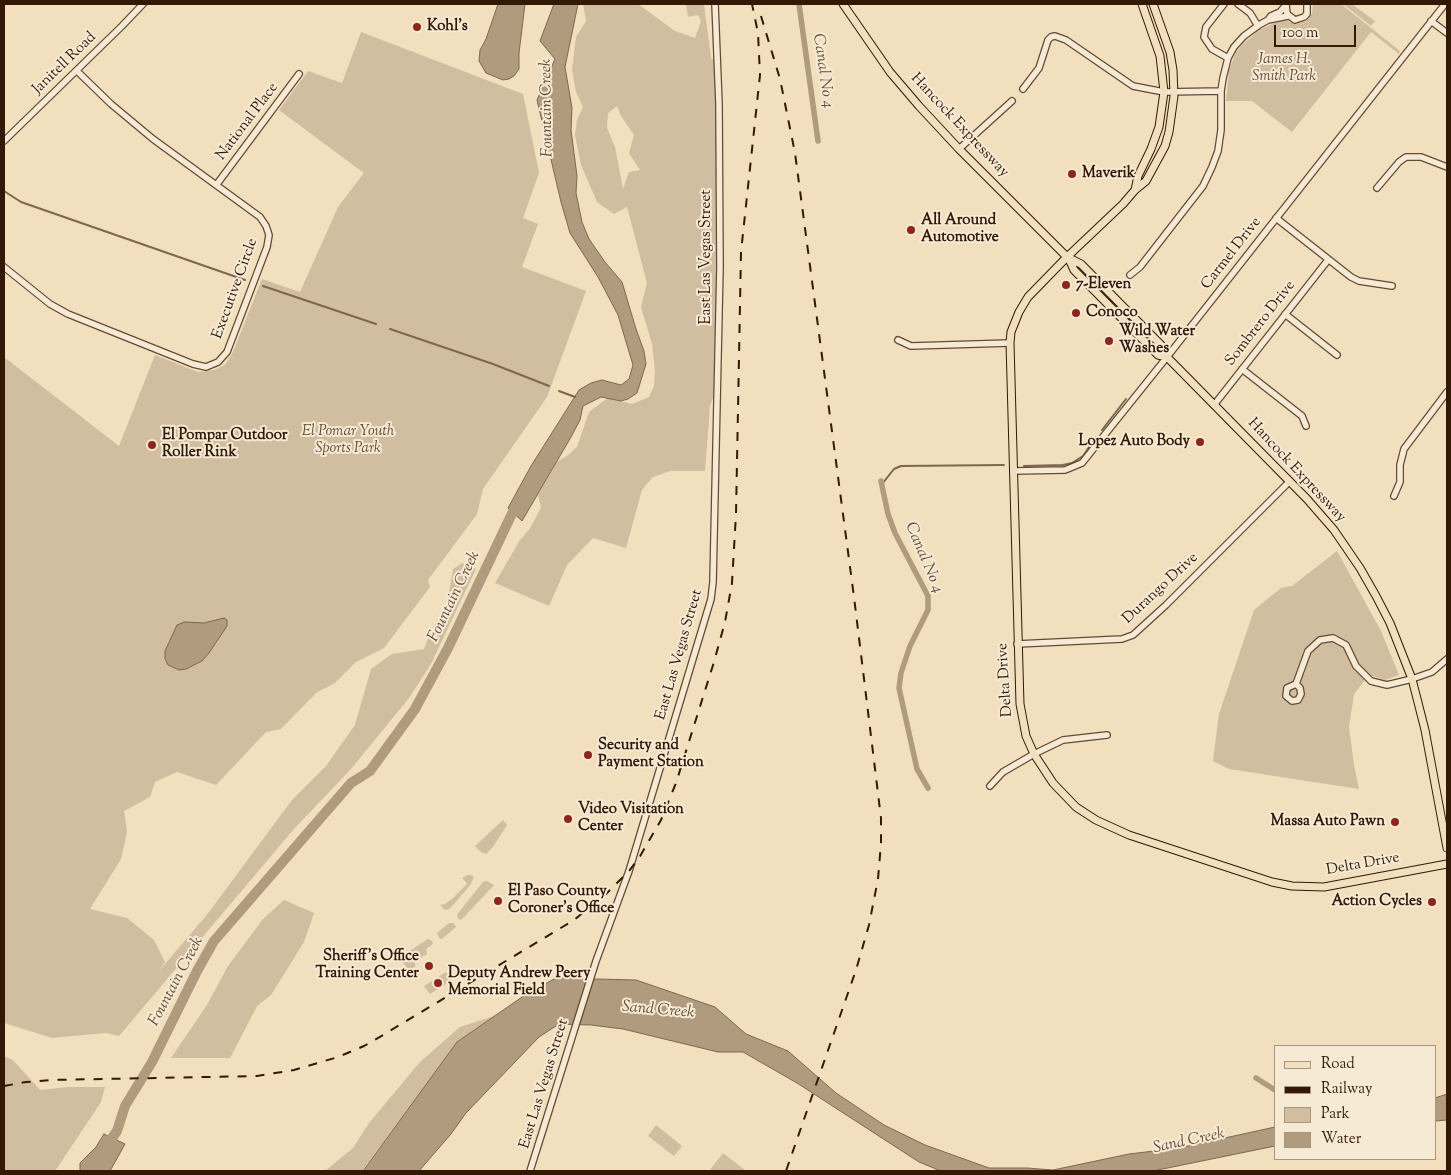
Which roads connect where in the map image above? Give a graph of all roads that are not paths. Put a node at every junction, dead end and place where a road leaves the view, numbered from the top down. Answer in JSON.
{"nodes":[{"id":1,"x":143,"y":4,"type":"edge"},
{"id":2,"x":715,"y":4,"type":"edge"},
{"id":3,"x":843,"y":4,"type":"edge"},
{"id":4,"x":1153,"y":4,"type":"edge"},
{"id":5,"x":1224,"y":4,"type":"edge"},
{"id":6,"x":1238,"y":4,"type":"edge"},
{"id":7,"x":1308,"y":4,"type":"edge"},
{"id":8,"x":1444,"y":4,"type":"edge"},
{"id":9,"x":1142,"y":5,"type":"edge"},
{"id":10,"x":1286,"y":5,"type":"edge"},
{"id":11,"x":1288,"y":16,"type":"junction"},
{"id":12,"x":1158,"y":18,"type":"junction"},
{"id":13,"x":1268,"y":20,"type":"junction"},
{"id":14,"x":1431,"y":21,"type":"junction"},
{"id":15,"x":1258,"y":26,"type":"junction"},
{"id":16,"x":1447,"y":33,"type":"edge"},
{"id":17,"x":1228,"y":58,"type":"junction"},
{"id":18,"x":77,"y":71,"type":"junction"},
{"id":19,"x":299,"y":74,"type":"dead end"},
{"id":20,"x":1023,"y":89,"type":"dead end"},
{"id":21,"x":1221,"y":91,"type":"junction"},
{"id":22,"x":1164,"y":92,"type":"junction"},
{"id":23,"x":1174,"y":92,"type":"junction"},
{"id":24,"x":1012,"y":101,"type":"dead end"},
{"id":25,"x":4,"y":141,"type":"edge"},
{"id":26,"x":959,"y":149,"type":"junction"},
{"id":27,"x":1447,"y":167,"type":"edge"},
{"id":28,"x":217,"y":184,"type":"junction"},
{"id":29,"x":1377,"y":188,"type":"dead end"},
{"id":30,"x":1135,"y":190,"type":"junction"},
{"id":31,"x":1276,"y":218,"type":"junction"},
{"id":32,"x":1067,"y":257,"type":"junction"},
{"id":33,"x":1328,"y":260,"type":"junction"},
{"id":34,"x":4,"y":268,"type":"edge"},
{"id":35,"x":1130,"y":275,"type":"dead end"},
{"id":36,"x":1392,"y":286,"type":"dead end"},
{"id":37,"x":1285,"y":314,"type":"junction"},
{"id":38,"x":898,"y":340,"type":"dead end"},
{"id":39,"x":1010,"y":343,"type":"junction"},
{"id":40,"x":1337,"y":355,"type":"dead end"},
{"id":41,"x":1167,"y":357,"type":"junction"},
{"id":42,"x":1242,"y":369,"type":"junction"},
{"id":43,"x":1447,"y":392,"type":"edge"},
{"id":44,"x":1214,"y":405,"type":"junction"},
{"id":45,"x":1306,"y":426,"type":"dead end"},
{"id":46,"x":1013,"y":471,"type":"junction"},
{"id":47,"x":1290,"y":481,"type":"junction"},
{"id":48,"x":1394,"y":496,"type":"dead end"},
{"id":49,"x":1017,"y":644,"type":"junction"},
{"id":50,"x":1447,"y":659,"type":"edge"},
{"id":51,"x":1412,"y":679,"type":"junction"},
{"id":52,"x":1296,"y":684,"type":"dead end"},
{"id":53,"x":1108,"y":735,"type":"dead end"},
{"id":54,"x":1034,"y":754,"type":"junction"},
{"id":55,"x":990,"y":786,"type":"dead end"},
{"id":56,"x":1447,"y":848,"type":"edge"},
{"id":57,"x":1447,"y":864,"type":"edge"},
{"id":58,"x":530,"y":1171,"type":"edge"}],
"edges":[{"from":1,"to":18,"type":"street","name":"Janitell Road"},
{"from":2,"to":58,"type":"street","name":"East Las Vegas Street"},
{"from":3,"to":26,"type":"main road","name":"Hancock Expressway"},
{"from":4,"to":12,"type":"main road","name":"Delta Drive"},
{"from":5,"to":17,"type":"street"},
{"from":6,"to":15,"type":"street"},
{"from":7,"to":11,"type":"street"},
{"from":8,"to":14,"type":"street","name":"Carmel Drive"},
{"from":9,"to":12,"type":"main road"},
{"from":9,"to":22,"type":"main road"},
{"from":10,"to":11,"type":"street"},
{"from":10,"to":13,"type":"street"},
{"from":11,"to":13,"type":"street"},
{"from":12,"to":23,"type":"main road","name":"Delta Drive"},
{"from":13,"to":15,"type":"street"},
{"from":14,"to":16,"type":"street"},
{"from":14,"to":31,"type":"street","name":"Carmel Drive"},
{"from":15,"to":17,"type":"street"},
{"from":17,"to":21,"type":"street"},
{"from":18,"to":25,"type":"street","name":"Janitell Road"},
{"from":18,"to":28,"type":"street","name":"Executive Circle"},
{"from":19,"to":28,"type":"street","name":"National Place"},
{"from":20,"to":22,"type":"street"},
{"from":21,"to":23,"type":"street"},
{"from":21,"to":35,"type":"street"},
{"from":22,"to":23,"type":"street"},
{"from":22,"to":30,"type":"main road"},
{"from":23,"to":30,"type":"main road","name":"Delta Drive"},
{"from":24,"to":26,"type":"street"},
{"from":26,"to":32,"type":"main road","name":"Hancock Expressway"},
{"from":27,"to":29,"type":"street"},
{"from":28,"to":34,"type":"street","name":"Executive Circle"},
{"from":30,"to":32,"type":"main road","name":"Delta Drive"},
{"from":31,"to":33,"type":"street"},
{"from":31,"to":41,"type":"street","name":"Carmel Drive"},
{"from":32,"to":39,"type":"main road","name":"Delta Drive"},
{"from":32,"to":41,"type":"main road","name":"Hancock Expressway"},
{"from":33,"to":36,"type":"street"},
{"from":33,"to":37,"type":"street","name":"Sombrero Drive"},
{"from":37,"to":40,"type":"street"},
{"from":37,"to":42,"type":"street","name":"Sombrero Drive"},
{"from":38,"to":39,"type":"street"},
{"from":39,"to":46,"type":"main road","name":"Delta Drive"},
{"from":41,"to":44,"type":"main road","name":"Hancock Expressway"},
{"from":41,"to":46,"type":"street","name":"Carmel Drive"},
{"from":42,"to":44,"type":"street","name":"Sombrero Drive"},
{"from":42,"to":45,"type":"street"},
{"from":43,"to":48,"type":"street"},
{"from":44,"to":47,"type":"main road","name":"Hancock Expressway"},
{"from":46,"to":49,"type":"main road","name":"Delta Drive"},
{"from":47,"to":49,"type":"street","name":"Durango Drive"},
{"from":47,"to":51,"type":"main road","name":"Hancock Expressway"},
{"from":49,"to":54,"type":"main road","name":"Delta Drive"},
{"from":50,"to":51,"type":"street"},
{"from":51,"to":52,"type":"street"},
{"from":51,"to":56,"type":"main road","name":"Hancock Expressway"},
{"from":53,"to":54,"type":"street"},
{"from":54,"to":55,"type":"street"},
{"from":54,"to":57,"type":"main road","name":"Delta Drive"}]}
